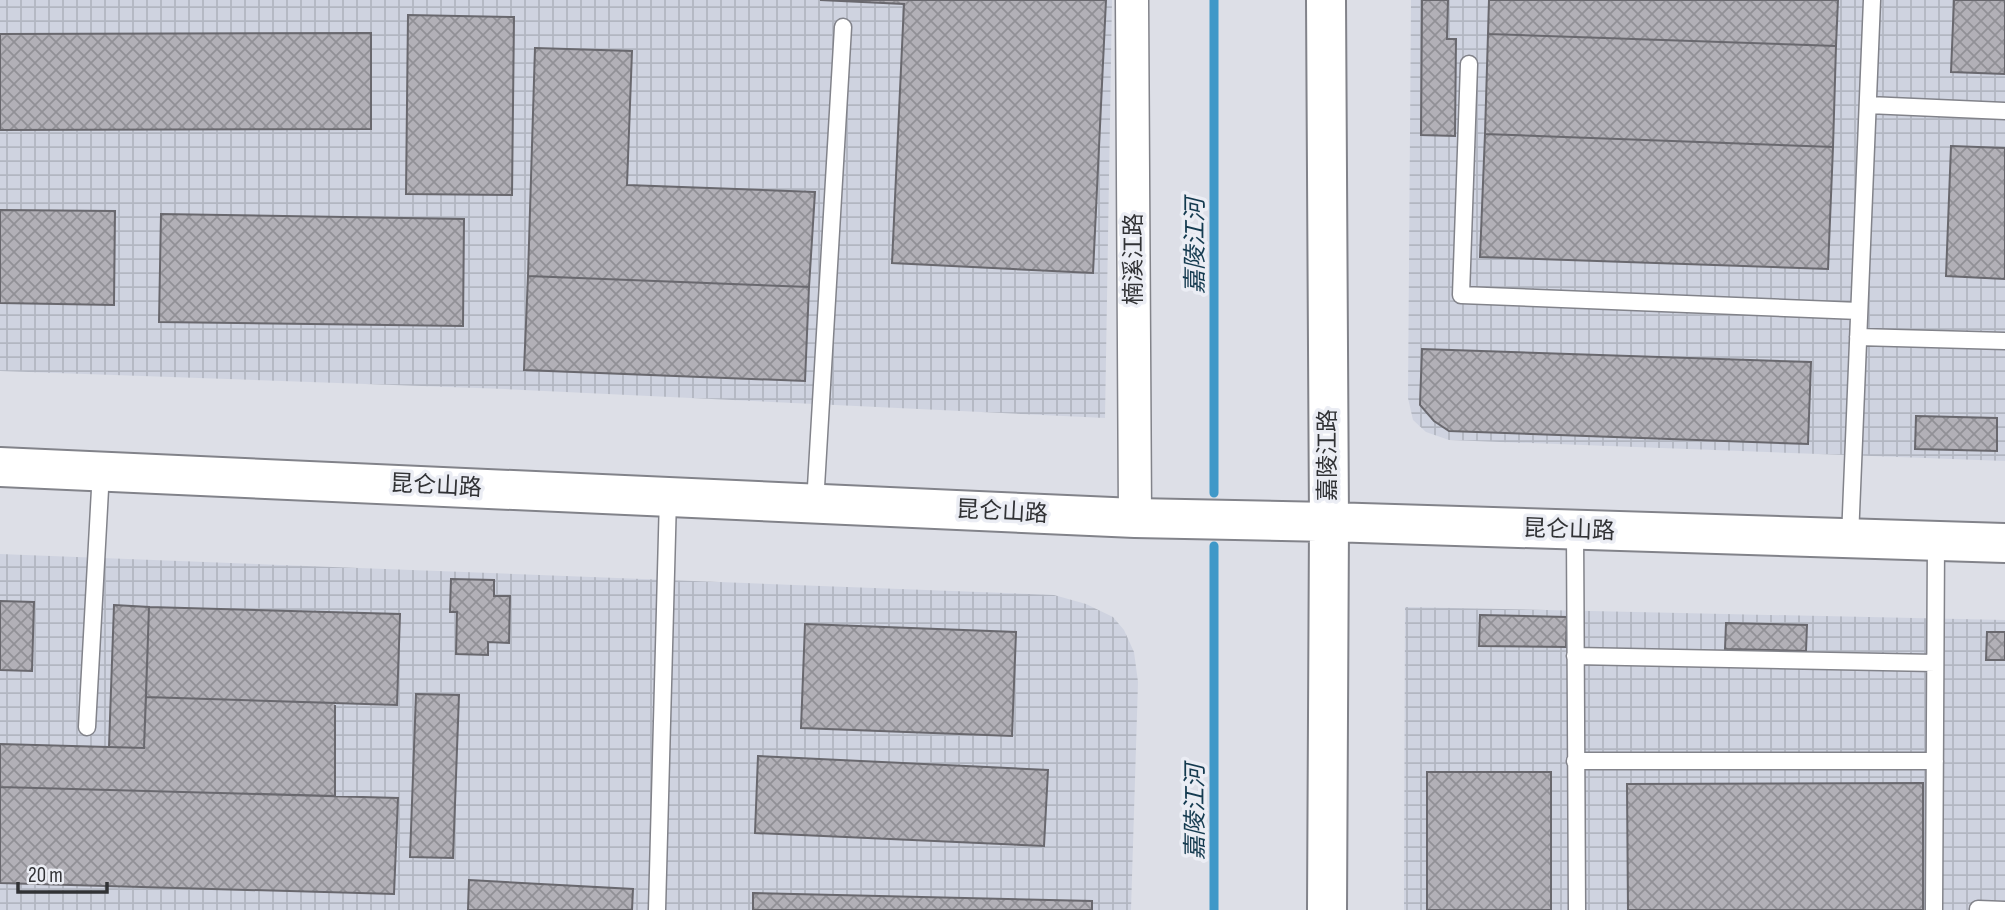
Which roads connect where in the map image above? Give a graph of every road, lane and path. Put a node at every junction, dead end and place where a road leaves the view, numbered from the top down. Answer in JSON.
{"nodes":[{"id":1,"x":1132,"y":0,"type":"edge"},
{"id":2,"x":1326,"y":0,"type":"edge"},
{"id":3,"x":1872,"y":0,"type":"edge"},
{"id":4,"x":843,"y":27,"type":"dead end"},
{"id":5,"x":1469,"y":64,"type":"dead end"},
{"id":6,"x":1868,"y":105,"type":"junction"},
{"id":7,"x":2005,"y":111,"type":"edge"},
{"id":8,"x":1859,"y":311,"type":"junction"},
{"id":9,"x":1858,"y":337,"type":"junction"},
{"id":10,"x":2005,"y":341,"type":"edge"},
{"id":11,"x":0,"y":467,"type":"edge"},
{"id":12,"x":101,"y":471,"type":"junction"},
{"id":13,"x":668,"y":497,"type":"junction"},
{"id":14,"x":815,"y":504,"type":"junction"},
{"id":15,"x":1135,"y":518,"type":"junction"},
{"id":16,"x":1329,"y":522,"type":"junction"},
{"id":17,"x":1575,"y":530,"type":"junction"},
{"id":18,"x":1850,"y":538,"type":"junction"},
{"id":19,"x":1936,"y":541,"type":"junction"},
{"id":20,"x":2005,"y":543,"type":"edge"},
{"id":21,"x":1575,"y":656,"type":"junction"},
{"id":22,"x":1935,"y":663,"type":"junction"},
{"id":23,"x":87,"y":727,"type":"dead end"},
{"id":24,"x":1575,"y":761,"type":"junction"},
{"id":25,"x":1935,"y":761,"type":"junction"},
{"id":26,"x":1978,"y":909,"type":"edge"},
{"id":27,"x":657,"y":910,"type":"edge"},
{"id":28,"x":1327,"y":910,"type":"edge"},
{"id":29,"x":1577,"y":910,"type":"edge"},
{"id":30,"x":1934,"y":910,"type":"edge"},
{"id":31,"x":2005,"y":910,"type":"edge"}],
"edges":[{"from":1,"to":15,"type":"street","name":"楠溪江路"},
{"from":2,"to":16,"type":"street","name":"嘉陵江路"},
{"from":3,"to":6,"type":"lane"},
{"from":4,"to":14,"type":"lane"},
{"from":5,"to":8,"type":"lane"},
{"from":6,"to":7,"type":"lane"},
{"from":6,"to":8,"type":"lane"},
{"from":8,"to":9,"type":"lane"},
{"from":9,"to":10,"type":"lane"},
{"from":9,"to":18,"type":"lane"},
{"from":11,"to":12,"type":"street","name":"昆仑山路"},
{"from":12,"to":13,"type":"street","name":"昆仑山路"},
{"from":12,"to":23,"type":"lane"},
{"from":13,"to":14,"type":"street","name":"昆仑山路"},
{"from":13,"to":27,"type":"lane"},
{"from":14,"to":15,"type":"street","name":"昆仑山路"},
{"from":15,"to":16,"type":"street","name":"昆仑山路"},
{"from":16,"to":17,"type":"street","name":"昆仑山路"},
{"from":16,"to":28,"type":"street","name":"嘉陵江路"},
{"from":17,"to":18,"type":"street","name":"昆仑山路"},
{"from":17,"to":21,"type":"lane"},
{"from":18,"to":19,"type":"street","name":"昆仑山路"},
{"from":19,"to":20,"type":"street","name":"昆仑山路"},
{"from":19,"to":22,"type":"lane"},
{"from":21,"to":22,"type":"lane"},
{"from":21,"to":24,"type":"lane"},
{"from":22,"to":25,"type":"lane"},
{"from":24,"to":25,"type":"lane"},
{"from":24,"to":29,"type":"lane"},
{"from":25,"to":30,"type":"lane"},
{"from":26,"to":31,"type":"lane"}]}
